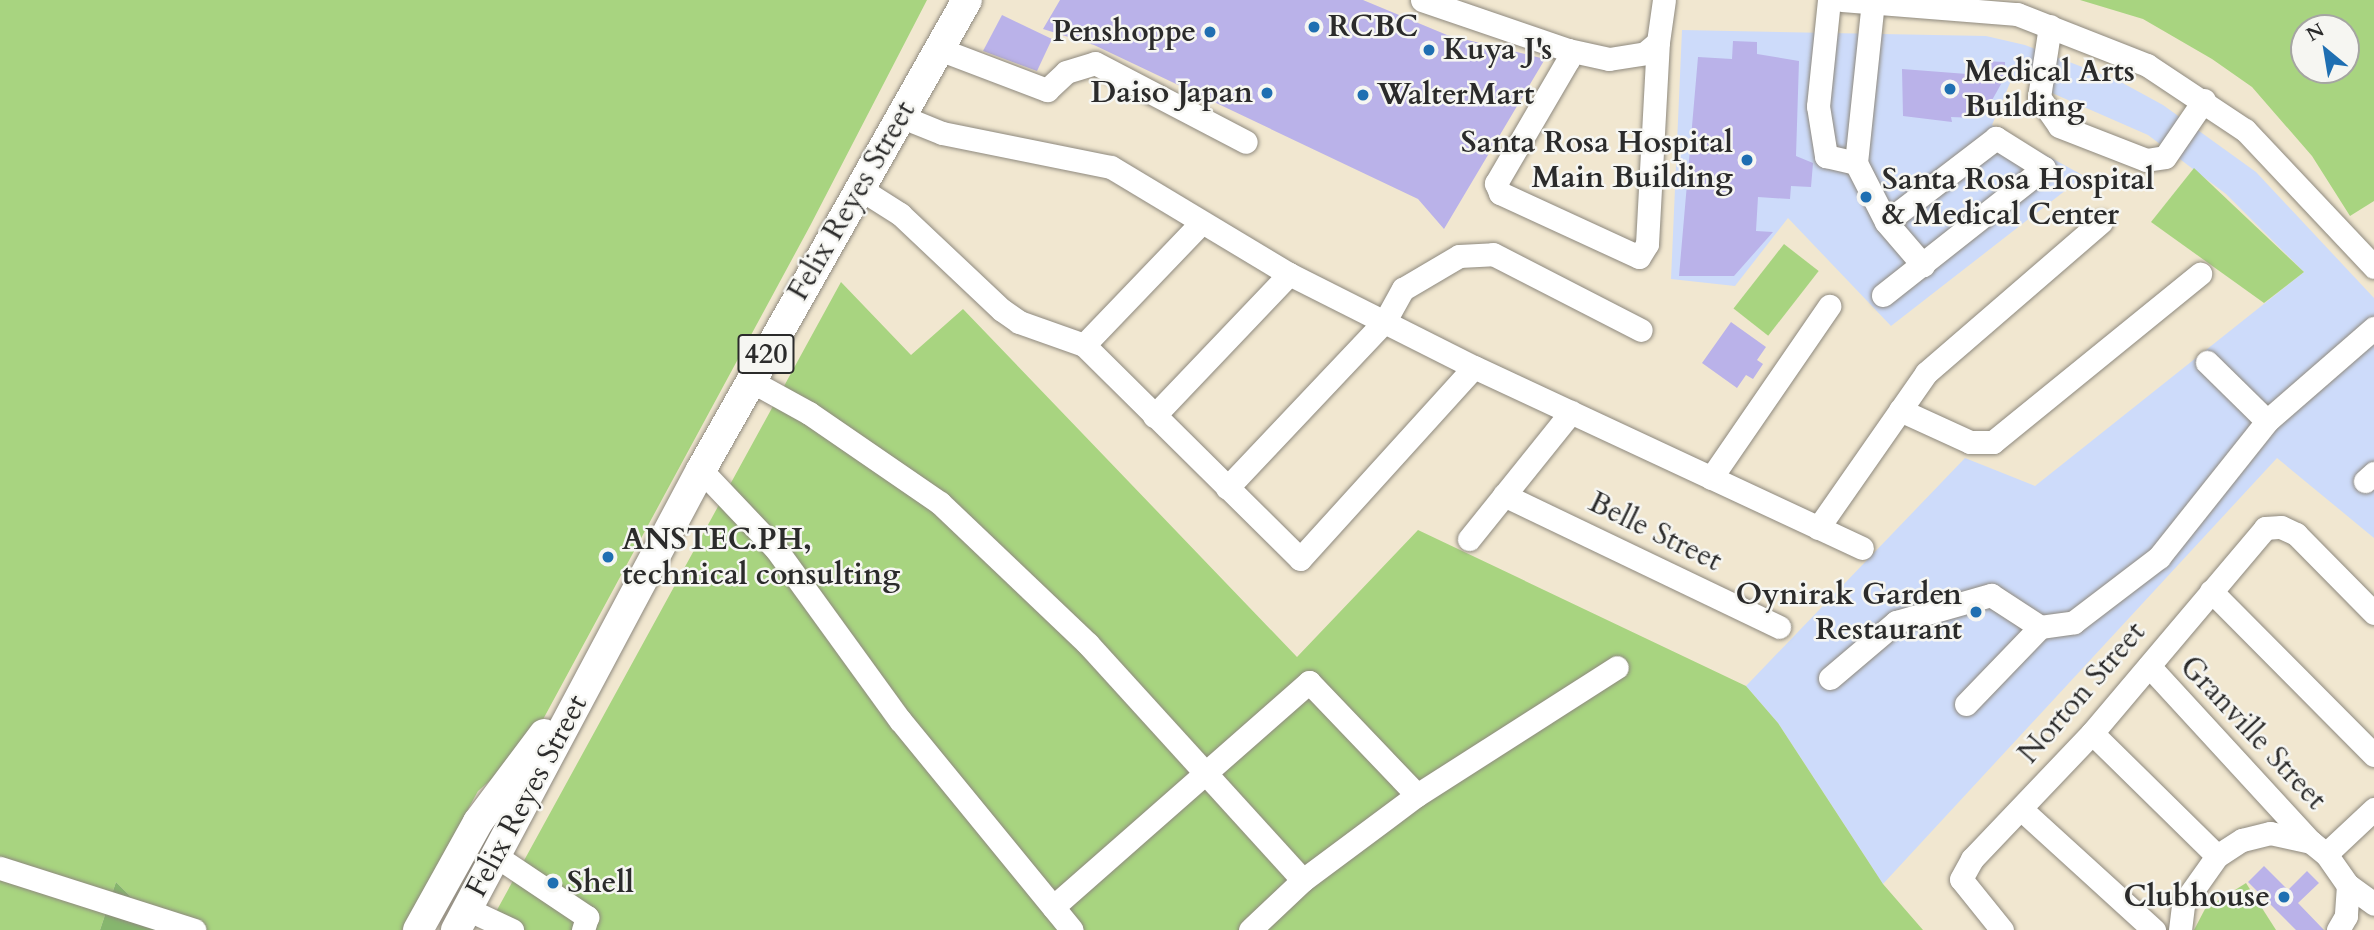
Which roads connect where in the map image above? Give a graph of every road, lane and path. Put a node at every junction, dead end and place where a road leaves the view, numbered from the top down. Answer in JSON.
{"nodes":[{"id":1,"x":967,"y":0,"type":"edge"},
{"id":2,"x":1422,"y":0,"type":"edge"},
{"id":3,"x":1664,"y":0,"type":"edge"},
{"id":4,"x":1829,"y":0,"type":"edge"},
{"id":5,"x":1842,"y":0,"type":"edge"},
{"id":6,"x":1872,"y":1,"type":"edge"},
{"id":7,"x":1976,"y":5,"type":"edge"},
{"id":8,"x":2020,"y":7,"type":"edge"},
{"id":9,"x":2050,"y":26,"type":"junction"},
{"id":10,"x":1658,"y":43,"type":"junction"},
{"id":11,"x":939,"y":49,"type":"junction"},
{"id":12,"x":1567,"y":50,"type":"junction"},
{"id":13,"x":2204,"y":100,"type":"junction"},
{"id":14,"x":900,"y":116,"type":"junction"},
{"id":15,"x":1246,"y":142,"type":"dead end"},
{"id":16,"x":1856,"y":163,"type":"junction"},
{"id":17,"x":859,"y":188,"type":"junction"},
{"id":18,"x":1886,"y":222,"type":"junction"},
{"id":19,"x":2101,"y":222,"type":"dead end"},
{"id":20,"x":1200,"y":223,"type":"junction"},
{"id":21,"x":1923,"y":265,"type":"junction"},
{"id":22,"x":2374,"y":267,"type":"edge"},
{"id":23,"x":1289,"y":274,"type":"junction"},
{"id":24,"x":2200,"y":274,"type":"dead end"},
{"id":25,"x":1883,"y":295,"type":"dead end"},
{"id":26,"x":1829,"y":306,"type":"dead end"},
{"id":27,"x":1385,"y":321,"type":"junction"},
{"id":28,"x":2374,"y":328,"type":"edge"},
{"id":29,"x":1641,"y":330,"type":"dead end"},
{"id":30,"x":1084,"y":345,"type":"junction"},
{"id":31,"x":2207,"y":362,"type":"dead end"},
{"id":32,"x":1475,"y":367,"type":"junction"},
{"id":33,"x":751,"y":381,"type":"junction"},
{"id":34,"x":1900,"y":410,"type":"junction"},
{"id":35,"x":1571,"y":412,"type":"junction"},
{"id":36,"x":1154,"y":416,"type":"junction"},
{"id":37,"x":2267,"y":421,"type":"junction"},
{"id":38,"x":701,"y":470,"type":"junction"},
{"id":39,"x":1711,"y":478,"type":"junction"},
{"id":40,"x":1227,"y":488,"type":"junction"},
{"id":41,"x":1504,"y":495,"type":"junction"},
{"id":42,"x":1818,"y":528,"type":"junction"},
{"id":43,"x":1469,"y":539,"type":"dead end"},
{"id":44,"x":1862,"y":548,"type":"dead end"},
{"id":45,"x":2211,"y":591,"type":"junction"},
{"id":46,"x":2374,"y":613,"type":"edge"},
{"id":47,"x":1779,"y":627,"type":"dead end"},
{"id":48,"x":2040,"y":627,"type":"junction"},
{"id":49,"x":598,"y":661,"type":"junction"},
{"id":50,"x":2149,"y":666,"type":"junction"},
{"id":51,"x":1617,"y":667,"type":"dead end"},
{"id":52,"x":1830,"y":678,"type":"dead end"},
{"id":53,"x":1966,"y":704,"type":"dead end"},
{"id":54,"x":2092,"y":733,"type":"junction"},
{"id":55,"x":2374,"y":755,"type":"edge"},
{"id":56,"x":1206,"y":770,"type":"junction"},
{"id":57,"x":1417,"y":795,"type":"junction"},
{"id":58,"x":2021,"y":809,"type":"junction"},
{"id":59,"x":2374,"y":809,"type":"edge"},
{"id":60,"x":2319,"y":848,"type":"junction"},
{"id":61,"x":496,"y":856,"type":"junction"},
{"id":62,"x":2217,"y":856,"type":"junction"},
{"id":63,"x":0,"y":867,"type":"edge"},
{"id":64,"x":1303,"y":880,"type":"junction"},
{"id":65,"x":2348,"y":885,"type":"junction"},
{"id":66,"x":2374,"y":904,"type":"edge"},
{"id":67,"x":1053,"y":907,"type":"junction"},
{"id":68,"x":461,"y":919,"type":"edge"},
{"id":69,"x":194,"y":930,"type":"edge"},
{"id":70,"x":418,"y":930,"type":"edge"},
{"id":71,"x":512,"y":930,"type":"edge"},
{"id":72,"x":583,"y":930,"type":"edge"},
{"id":73,"x":1072,"y":930,"type":"edge"},
{"id":74,"x":1251,"y":930,"type":"edge"},
{"id":75,"x":2002,"y":930,"type":"edge"},
{"id":76,"x":2154,"y":930,"type":"edge"},
{"id":77,"x":2180,"y":930,"type":"edge"},
{"id":78,"x":2338,"y":930,"type":"edge"}],
"edges":[{"from":1,"to":11,"type":"main road","name":"Felix Reyes Street","number":"420"},
{"from":2,"to":12,"type":"street"},
{"from":3,"to":10,"type":"street"},
{"from":4,"to":16,"type":"street"},
{"from":5,"to":6,"type":"street"},
{"from":6,"to":7,"type":"street"},
{"from":6,"to":16,"type":"street"},
{"from":7,"to":8,"type":"street"},
{"from":8,"to":9,"type":"street"},
{"from":9,"to":13,"type":"street"},
{"from":9,"to":13,"type":"street"},
{"from":10,"to":12,"type":"street"},
{"from":10,"to":12,"type":"street"},
{"from":11,"to":14,"type":"main road","name":"Felix Reyes Street","number":"420"},
{"from":11,"to":15,"type":"street"},
{"from":13,"to":22,"type":"street"},
{"from":14,"to":17,"type":"main road","name":"Felix Reyes Street","number":"420"},
{"from":14,"to":20,"type":"street"},
{"from":16,"to":18,"type":"street"},
{"from":17,"to":30,"type":"street"},
{"from":17,"to":33,"type":"main road","name":"Felix Reyes Street","number":"420"},
{"from":18,"to":21,"type":"street"},
{"from":18,"to":21,"type":"street"},
{"from":19,"to":34,"type":"street"},
{"from":20,"to":23,"type":"street"},
{"from":20,"to":30,"type":"street"},
{"from":21,"to":25,"type":"street"},
{"from":23,"to":27,"type":"street"},
{"from":23,"to":36,"type":"street"},
{"from":24,"to":34,"type":"street"},
{"from":26,"to":39,"type":"street"},
{"from":27,"to":29,"type":"street"},
{"from":27,"to":32,"type":"street"},
{"from":27,"to":40,"type":"street"},
{"from":28,"to":37,"type":"street"},
{"from":30,"to":36,"type":"street"},
{"from":31,"to":37,"type":"street"},
{"from":32,"to":35,"type":"street"},
{"from":32,"to":40,"type":"street"},
{"from":33,"to":38,"type":"main road","name":"Felix Reyes Street","number":"420"},
{"from":33,"to":56,"type":"street"},
{"from":34,"to":42,"type":"street"},
{"from":35,"to":39,"type":"street"},
{"from":35,"to":41,"type":"street"},
{"from":36,"to":40,"type":"street"},
{"from":37,"to":48,"type":"street"},
{"from":38,"to":49,"type":"main road","name":"Felix Reyes Street","number":"420"},
{"from":38,"to":67,"type":"street"},
{"from":39,"to":42,"type":"street"},
{"from":41,"to":43,"type":"street"},
{"from":41,"to":47,"type":"street","name":"Belle Street"},
{"from":42,"to":44,"type":"street"},
{"from":45,"to":46,"type":"street","name":"Norton Street"},
{"from":45,"to":50,"type":"street","name":"Norton Street"},
{"from":45,"to":55,"type":"street"},
{"from":48,"to":52,"type":"street"},
{"from":48,"to":53,"type":"street"},
{"from":49,"to":61,"type":"main road","name":"Felix Reyes Street","number":"420"},
{"from":49,"to":70,"type":"main road","name":"Felix Reyes Street","number":"420"},
{"from":50,"to":54,"type":"street","name":"Norton Street"},
{"from":50,"to":60,"type":"street","name":"Granville Street"},
{"from":51,"to":57,"type":"street"},
{"from":54,"to":58,"type":"street","name":"Norton Street"},
{"from":54,"to":62,"type":"street"},
{"from":56,"to":57,"type":"street"},
{"from":56,"to":64,"type":"street"},
{"from":56,"to":67,"type":"street"},
{"from":57,"to":64,"type":"street"},
{"from":58,"to":75,"type":"street","name":"Norton Street"},
{"from":58,"to":76,"type":"street"},
{"from":59,"to":60,"type":"street"},
{"from":60,"to":62,"type":"street"},
{"from":60,"to":65,"type":"street","name":"Granville Street"},
{"from":61,"to":68,"type":"main road","name":"Felix Reyes Street","number":"420"},
{"from":61,"to":72,"type":"street"},
{"from":62,"to":77,"type":"street"},
{"from":63,"to":69,"type":"street"},
{"from":64,"to":74,"type":"street"},
{"from":65,"to":66,"type":"street","name":"Granville Street"},
{"from":65,"to":78,"type":"street"},
{"from":67,"to":73,"type":"street"},
{"from":68,"to":71,"type":"street"}]}
